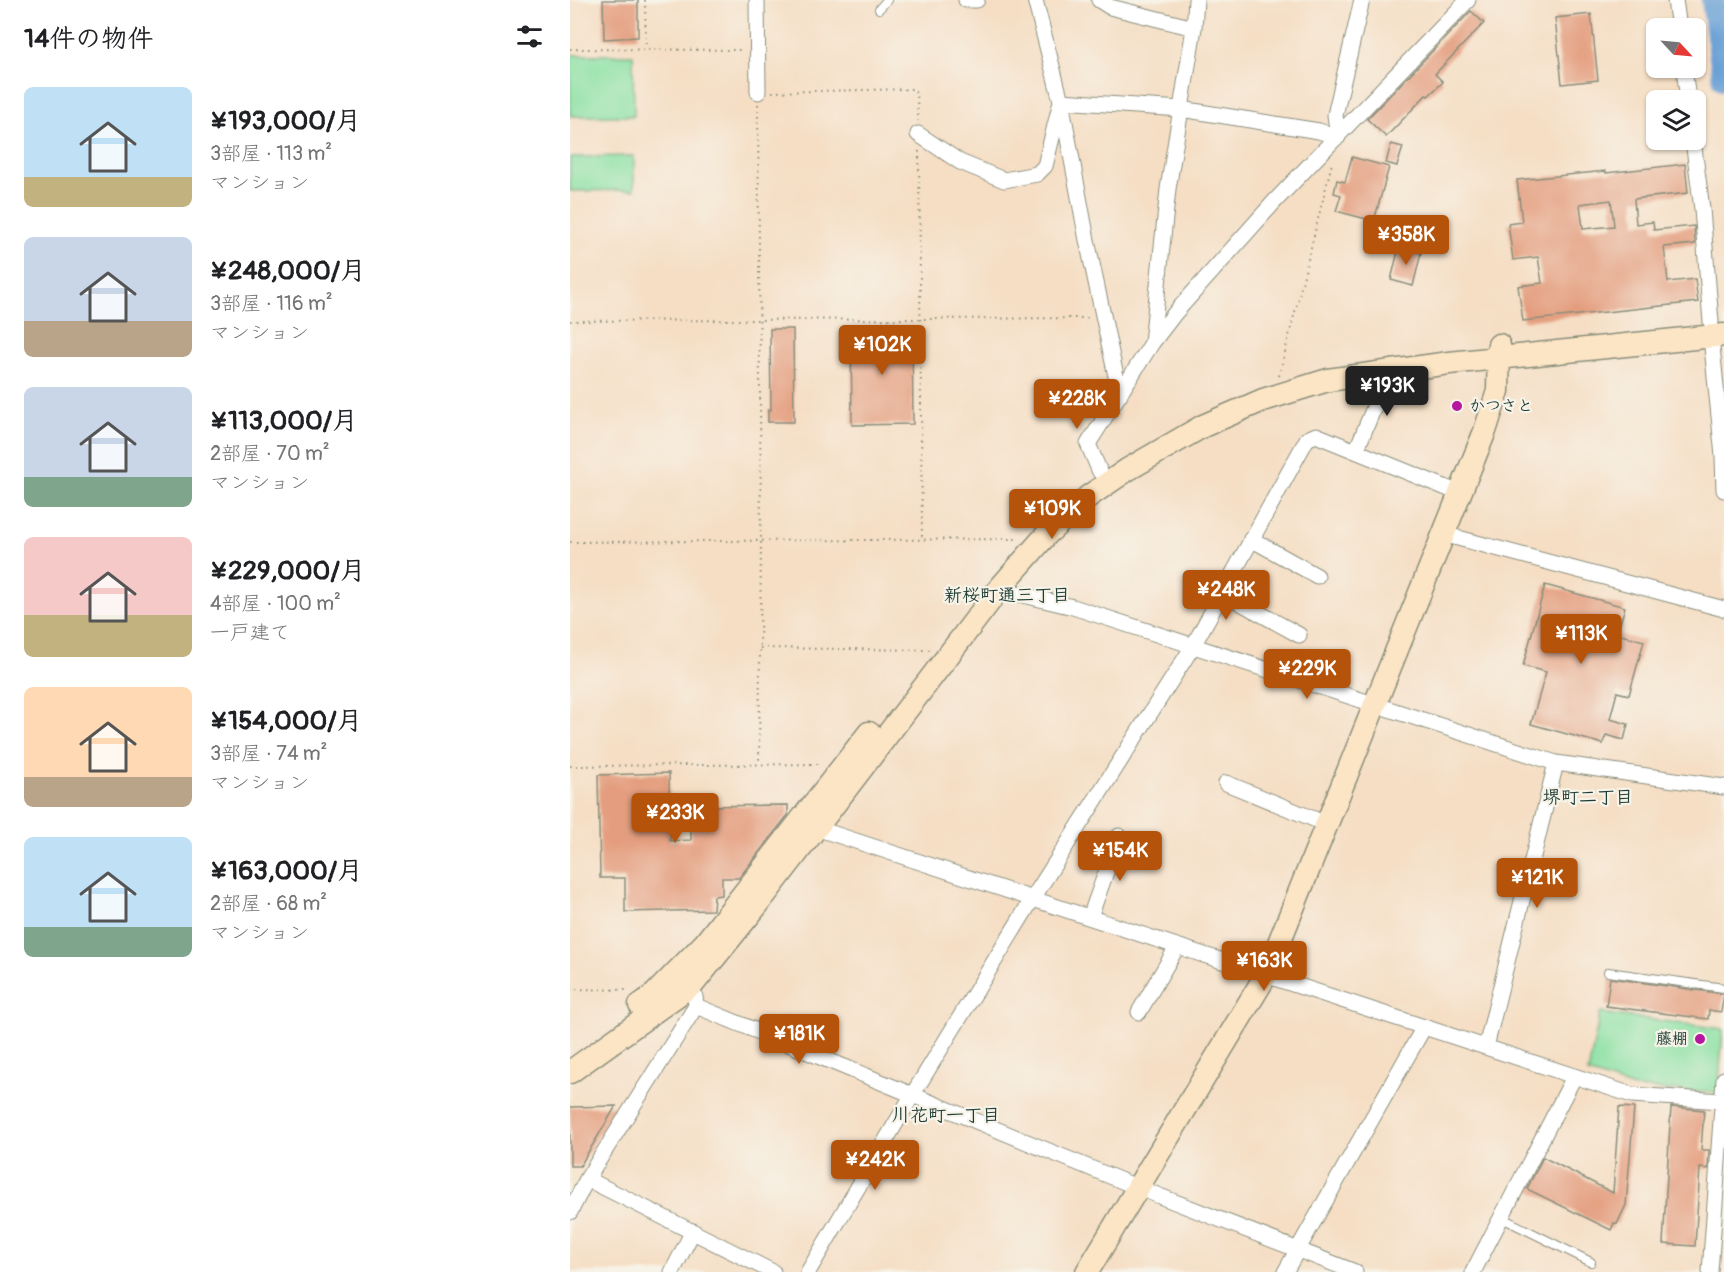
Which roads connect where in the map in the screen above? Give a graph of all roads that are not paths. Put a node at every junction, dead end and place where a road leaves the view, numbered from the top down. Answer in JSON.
{"nodes":[{"id":1,"x":757,"y":0,"type":"edge"},
{"id":2,"x":887,"y":0,"type":"edge"},
{"id":3,"x":966,"y":0,"type":"edge"},
{"id":4,"x":977,"y":0,"type":"edge"},
{"id":5,"x":1035,"y":0,"type":"edge"},
{"id":6,"x":1099,"y":0,"type":"edge"},
{"id":7,"x":1196,"y":0,"type":"edge"},
{"id":8,"x":1362,"y":0,"type":"edge"},
{"id":9,"x":1468,"y":0,"type":"edge"},
{"id":10,"x":1675,"y":0,"type":"edge"},
{"id":11,"x":879,"y":9,"type":"dead end"},
{"id":12,"x":1678,"y":18,"type":"edge"},
{"id":13,"x":1194,"y":28,"type":"junction"},
{"id":14,"x":758,"y":92,"type":"road end"},
{"id":15,"x":1061,"y":101,"type":"junction"},
{"id":16,"x":1181,"y":110,"type":"junction"},
{"id":17,"x":918,"y":134,"type":"road end"},
{"id":18,"x":1338,"y":137,"type":"junction"},
{"id":19,"x":1694,"y":150,"type":"edge"},
{"id":20,"x":1719,"y":329,"type":"edge"},
{"id":21,"x":1152,"y":343,"type":"junction"},
{"id":22,"x":1499,"y":351,"type":"junction"},
{"id":23,"x":1389,"y":371,"type":"junction"},
{"id":24,"x":1120,"y":395,"type":"junction"},
{"id":25,"x":1356,"y":451,"type":"junction"},
{"id":26,"x":1100,"y":472,"type":"junction"},
{"id":27,"x":1724,"y":490,"type":"edge"},
{"id":28,"x":1459,"y":493,"type":"junction"},
{"id":29,"x":1443,"y":534,"type":"junction"},
{"id":30,"x":1251,"y":539,"type":"junction"},
{"id":31,"x":1317,"y":576,"type":"dead end"},
{"id":32,"x":999,"y":589,"type":"junction"},
{"id":33,"x":1223,"y":593,"type":"junction"},
{"id":34,"x":1724,"y":609,"type":"edge"},
{"id":35,"x":1299,"y":635,"type":"dead end"},
{"id":36,"x":1193,"y":646,"type":"junction"},
{"id":37,"x":1374,"y":704,"type":"junction"},
{"id":38,"x":1556,"y":763,"type":"junction"},
{"id":39,"x":1226,"y":783,"type":"dead end"},
{"id":40,"x":1724,"y":787,"type":"edge"},
{"id":41,"x":1326,"y":824,"type":"junction"},
{"id":42,"x":816,"y":828,"type":"junction"},
{"id":43,"x":1119,"y":836,"type":"dead end"},
{"id":44,"x":1033,"y":898,"type":"junction"},
{"id":45,"x":1090,"y":917,"type":"junction"},
{"id":46,"x":1177,"y":947,"type":"junction"},
{"id":47,"x":1608,"y":972,"type":"dead end"},
{"id":48,"x":1266,"y":975,"type":"junction"},
{"id":49,"x":1724,"y":988,"type":"edge"},
{"id":50,"x":695,"y":995,"type":"junction"},
{"id":51,"x":1139,"y":1012,"type":"dead end"},
{"id":52,"x":1424,"y":1027,"type":"junction"},
{"id":53,"x":1486,"y":1047,"type":"junction"},
{"id":54,"x":570,"y":1054,"type":"edge"},
{"id":55,"x":570,"y":1072,"type":"edge"},
{"id":56,"x":1574,"y":1077,"type":"junction"},
{"id":57,"x":1724,"y":1079,"type":"edge"},
{"id":58,"x":913,"y":1094,"type":"junction"},
{"id":59,"x":1722,"y":1101,"type":"junction"},
{"id":60,"x":587,"y":1179,"type":"junction"},
{"id":61,"x":1139,"y":1188,"type":"junction"},
{"id":62,"x":572,"y":1205,"type":"edge"},
{"id":63,"x":1500,"y":1217,"type":"junction"},
{"id":64,"x":693,"y":1231,"type":"junction"},
{"id":65,"x":1298,"y":1249,"type":"junction"},
{"id":66,"x":1591,"y":1262,"type":"dead end"},
{"id":67,"x":672,"y":1272,"type":"edge"},
{"id":68,"x":773,"y":1272,"type":"edge"},
{"id":69,"x":808,"y":1272,"type":"edge"},
{"id":70,"x":1087,"y":1272,"type":"edge"},
{"id":71,"x":1285,"y":1272,"type":"edge"},
{"id":72,"x":1355,"y":1272,"type":"edge"},
{"id":73,"x":1473,"y":1272,"type":"edge"},
{"id":74,"x":1710,"y":1272,"type":"edge"}],
"edges":[{"from":1,"to":14,"type":"street"},
{"from":2,"to":11,"type":"lane"},
{"from":3,"to":4,"type":"street"},
{"from":5,"to":15,"type":"street"},
{"from":6,"to":13,"type":"street"},
{"from":7,"to":13,"type":"street"},
{"from":8,"to":18,"type":"street"},
{"from":9,"to":18,"type":"street"},
{"from":10,"to":12,"type":"street"},
{"from":13,"to":16,"type":"street"},
{"from":15,"to":16,"type":"street"},
{"from":15,"to":17,"type":"street"},
{"from":15,"to":24,"type":"street"},
{"from":16,"to":18,"type":"street"},
{"from":16,"to":21,"type":"street"},
{"from":18,"to":21,"type":"street"},
{"from":19,"to":20,"type":"street"},
{"from":20,"to":22,"type":"street"},
{"from":20,"to":27,"type":"street"},
{"from":21,"to":24,"type":"street"},
{"from":22,"to":23,"type":"street"},
{"from":22,"to":26,"type":"street"},
{"from":22,"to":28,"type":"street"},
{"from":23,"to":25,"type":"street"},
{"from":23,"to":32,"type":"street"},
{"from":24,"to":26,"type":"street"},
{"from":25,"to":28,"type":"street"},
{"from":25,"to":30,"type":"street"},
{"from":26,"to":54,"type":"street"},
{"from":28,"to":29,"type":"street"},
{"from":29,"to":34,"type":"street"},
{"from":29,"to":37,"type":"street"},
{"from":30,"to":31,"type":"street"},
{"from":30,"to":33,"type":"street"},
{"from":32,"to":36,"type":"street"},
{"from":32,"to":42,"type":"street"},
{"from":33,"to":35,"type":"street"},
{"from":33,"to":36,"type":"street"},
{"from":36,"to":37,"type":"street"},
{"from":36,"to":44,"type":"street"},
{"from":37,"to":38,"type":"street"},
{"from":37,"to":41,"type":"street"},
{"from":38,"to":40,"type":"street"},
{"from":38,"to":53,"type":"street"},
{"from":39,"to":41,"type":"street"},
{"from":41,"to":48,"type":"street"},
{"from":42,"to":44,"type":"street"},
{"from":42,"to":50,"type":"street"},
{"from":43,"to":45,"type":"street"},
{"from":44,"to":45,"type":"street"},
{"from":44,"to":58,"type":"street"},
{"from":45,"to":46,"type":"street"},
{"from":46,"to":48,"type":"street"},
{"from":46,"to":51,"type":"street"},
{"from":47,"to":49,"type":"lane"},
{"from":48,"to":52,"type":"street"},
{"from":48,"to":61,"type":"street"},
{"from":50,"to":55,"type":"street"},
{"from":50,"to":58,"type":"street"},
{"from":50,"to":60,"type":"street"},
{"from":52,"to":53,"type":"street"},
{"from":52,"to":65,"type":"street"},
{"from":53,"to":56,"type":"street"},
{"from":56,"to":59,"type":"street"},
{"from":56,"to":63,"type":"street"},
{"from":57,"to":59,"type":"street"},
{"from":58,"to":61,"type":"street"},
{"from":58,"to":69,"type":"street"},
{"from":59,"to":74,"type":"street"},
{"from":60,"to":62,"type":"street"},
{"from":60,"to":64,"type":"street"},
{"from":61,"to":65,"type":"street"},
{"from":61,"to":70,"type":"street"},
{"from":63,"to":66,"type":"lane"},
{"from":63,"to":73,"type":"street"},
{"from":64,"to":67,"type":"street"},
{"from":64,"to":68,"type":"street"},
{"from":65,"to":71,"type":"street"},
{"from":65,"to":72,"type":"street"}]}
